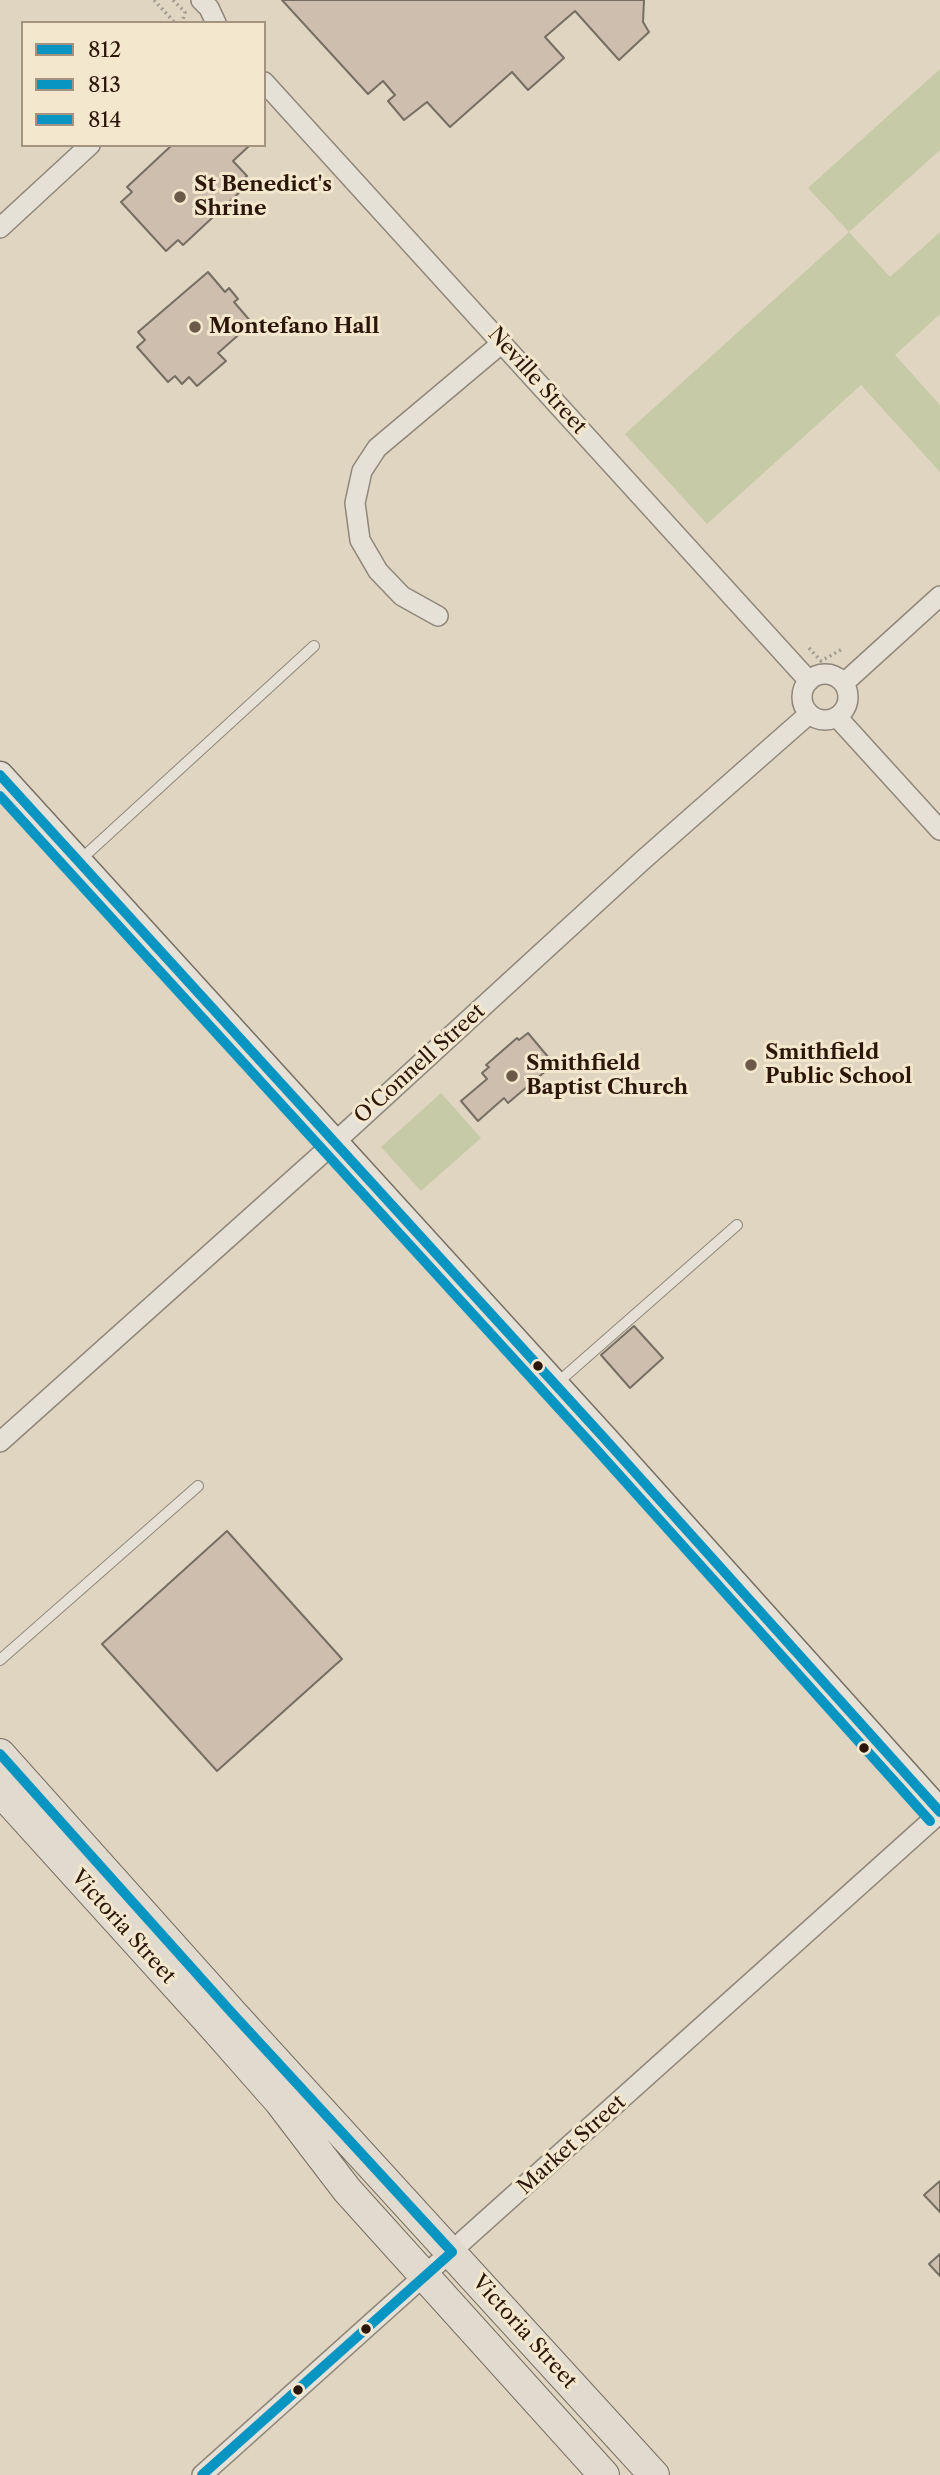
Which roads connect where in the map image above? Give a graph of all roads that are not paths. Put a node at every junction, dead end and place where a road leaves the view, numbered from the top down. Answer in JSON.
{"nodes":[{"id":1,"x":201,"y":0,"type":"edge"},
{"id":2,"x":215,"y":21,"type":"edge"},
{"id":3,"x":266,"y":84,"type":"edge"},
{"id":4,"x":88,"y":147,"type":"edge"},
{"id":5,"x":0,"y":228,"type":"edge"},
{"id":6,"x":502,"y":343,"type":"junction"},
{"id":7,"x":940,"y":596,"type":"edge"},
{"id":8,"x":438,"y":616,"type":"dead end"},
{"id":9,"x":314,"y":646,"type":"dead end"},
{"id":10,"x":809,"y":681,"type":"junction"},
{"id":11,"x":844,"y":683,"type":"junction"},
{"id":12,"x":810,"y":714,"type":"junction"},
{"id":13,"x":838,"y":717,"type":"junction"},
{"id":14,"x":0,"y":775,"type":"edge"},
{"id":15,"x":940,"y":830,"type":"edge"},
{"id":16,"x":78,"y":861,"type":"junction"},
{"id":17,"x":334,"y":1143,"type":"junction"},
{"id":18,"x":737,"y":1224,"type":"dead end"},
{"id":19,"x":556,"y":1385,"type":"junction"},
{"id":20,"x":0,"y":1442,"type":"edge"},
{"id":21,"x":198,"y":1486,"type":"dead end"},
{"id":22,"x":0,"y":1661,"type":"edge"},
{"id":23,"x":0,"y":1754,"type":"edge"},
{"id":24,"x":0,"y":1791,"type":"edge"},
{"id":25,"x":940,"y":1812,"type":"edge"},
{"id":26,"x":452,"y":2252,"type":"junction"},
{"id":27,"x":424,"y":2276,"type":"junction"},
{"id":28,"x":202,"y":2475,"type":"edge"},
{"id":29,"x":604,"y":2475,"type":"edge"},
{"id":30,"x":654,"y":2475,"type":"edge"}],
"edges":[{"from":1,"to":2,"type":"street"},
{"from":3,"to":6,"type":"street","name":"Neville Street"},
{"from":4,"to":5,"type":"street"},
{"from":6,"to":8,"type":"street"},
{"from":6,"to":10,"type":"street","name":"Neville Street"},
{"from":7,"to":11,"type":"street"},
{"from":9,"to":16,"type":"lane"},
{"from":10,"to":11,"type":"street"},
{"from":10,"to":12,"type":"street"},
{"from":11,"to":13,"type":"street"},
{"from":12,"to":13,"type":"street"},
{"from":12,"to":17,"type":"street","name":"O'Connell Street"},
{"from":13,"to":15,"type":"street"},
{"from":14,"to":16,"type":"main road"},
{"from":16,"to":17,"type":"main road"},
{"from":17,"to":19,"type":"main road"},
{"from":17,"to":20,"type":"street","name":"O'Connell Street"},
{"from":18,"to":19,"type":"lane"},
{"from":19,"to":25,"type":"main road"},
{"from":21,"to":22,"type":"lane"},
{"from":23,"to":26,"type":"main road","name":"Victoria Street"},
{"from":24,"to":27,"type":"main road","name":"Victoria Street"},
{"from":25,"to":26,"type":"street","name":"Market Street"},
{"from":26,"to":27,"type":"street","name":"Market Street"},
{"from":26,"to":30,"type":"main road","name":"Victoria Street"},
{"from":27,"to":28,"type":"street","name":"Market Street"},
{"from":27,"to":29,"type":"main road","name":"Victoria Street"}]}
